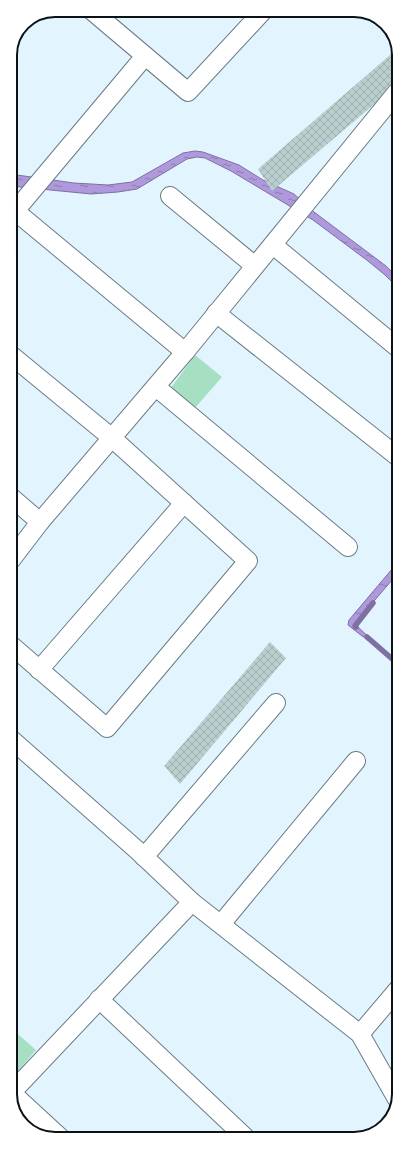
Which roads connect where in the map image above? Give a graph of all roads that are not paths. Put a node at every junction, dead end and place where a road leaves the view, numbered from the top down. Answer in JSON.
{"nodes":[{"id":1,"x":99,"y":17,"type":"edge"},
{"id":2,"x":258,"y":17,"type":"edge"},
{"id":3,"x":145,"y":56,"type":"junction"},
{"id":4,"x":392,"y":99,"type":"edge"},
{"id":5,"x":170,"y":196,"type":"dead end"},
{"id":6,"x":17,"y":209,"type":"edge"},
{"id":7,"x":17,"y":217,"type":"edge"},
{"id":8,"x":272,"y":245,"type":"junction"},
{"id":9,"x":255,"y":266,"type":"junction"},
{"id":10,"x":216,"y":314,"type":"junction"},
{"id":11,"x":392,"y":343,"type":"edge"},
{"id":12,"x":185,"y":352,"type":"junction"},
{"id":13,"x":17,"y":361,"type":"edge"},
{"id":14,"x":156,"y":387,"type":"junction"},
{"id":15,"x":112,"y":438,"type":"junction"},
{"id":16,"x":392,"y":452,"type":"edge"},
{"id":17,"x":17,"y":502,"type":"edge"},
{"id":18,"x":184,"y":503,"type":"junction"},
{"id":19,"x":40,"y":522,"type":"junction"},
{"id":20,"x":348,"y":547,"type":"dead end"},
{"id":21,"x":17,"y":552,"type":"edge"},
{"id":22,"x":17,"y":650,"type":"edge"},
{"id":23,"x":39,"y":670,"type":"junction"},
{"id":24,"x":276,"y":703,"type":"dead end"},
{"id":25,"x":17,"y":744,"type":"edge"},
{"id":26,"x":356,"y":761,"type":"dead end"},
{"id":27,"x":144,"y":857,"type":"junction"},
{"id":28,"x":192,"y":902,"type":"junction"},
{"id":29,"x":221,"y":924,"type":"junction"},
{"id":30,"x":392,"y":996,"type":"edge"},
{"id":31,"x":99,"y":999,"type":"junction"},
{"id":32,"x":360,"y":1034,"type":"junction"},
{"id":33,"x":17,"y":1088,"type":"edge"},
{"id":34,"x":392,"y":1091,"type":"edge"},
{"id":35,"x":17,"y":1098,"type":"edge"},
{"id":36,"x":54,"y":1132,"type":"edge"},
{"id":37,"x":240,"y":1132,"type":"edge"}],
"edges":[{"from":1,"to":3,"type":"street"},
{"from":2,"to":3,"type":"street"},
{"from":3,"to":6,"type":"street"},
{"from":4,"to":8,"type":"street"},
{"from":5,"to":9,"type":"street"},
{"from":7,"to":12,"type":"street"},
{"from":8,"to":9,"type":"street"},
{"from":8,"to":11,"type":"street"},
{"from":9,"to":10,"type":"street"},
{"from":10,"to":12,"type":"street"},
{"from":10,"to":16,"type":"street"},
{"from":12,"to":14,"type":"street"},
{"from":13,"to":15,"type":"street"},
{"from":14,"to":15,"type":"street"},
{"from":14,"to":20,"type":"street"},
{"from":15,"to":18,"type":"street"},
{"from":15,"to":19,"type":"street"},
{"from":17,"to":19,"type":"street"},
{"from":18,"to":23,"type":"street"},
{"from":18,"to":23,"type":"street"},
{"from":19,"to":21,"type":"street"},
{"from":22,"to":23,"type":"street"},
{"from":24,"to":27,"type":"street"},
{"from":25,"to":27,"type":"street"},
{"from":26,"to":29,"type":"street"},
{"from":27,"to":28,"type":"street"},
{"from":28,"to":29,"type":"street"},
{"from":28,"to":31,"type":"street"},
{"from":29,"to":32,"type":"street"},
{"from":30,"to":32,"type":"street"},
{"from":31,"to":33,"type":"street"},
{"from":31,"to":37,"type":"street"},
{"from":32,"to":34,"type":"street"},
{"from":35,"to":36,"type":"street"}]}
